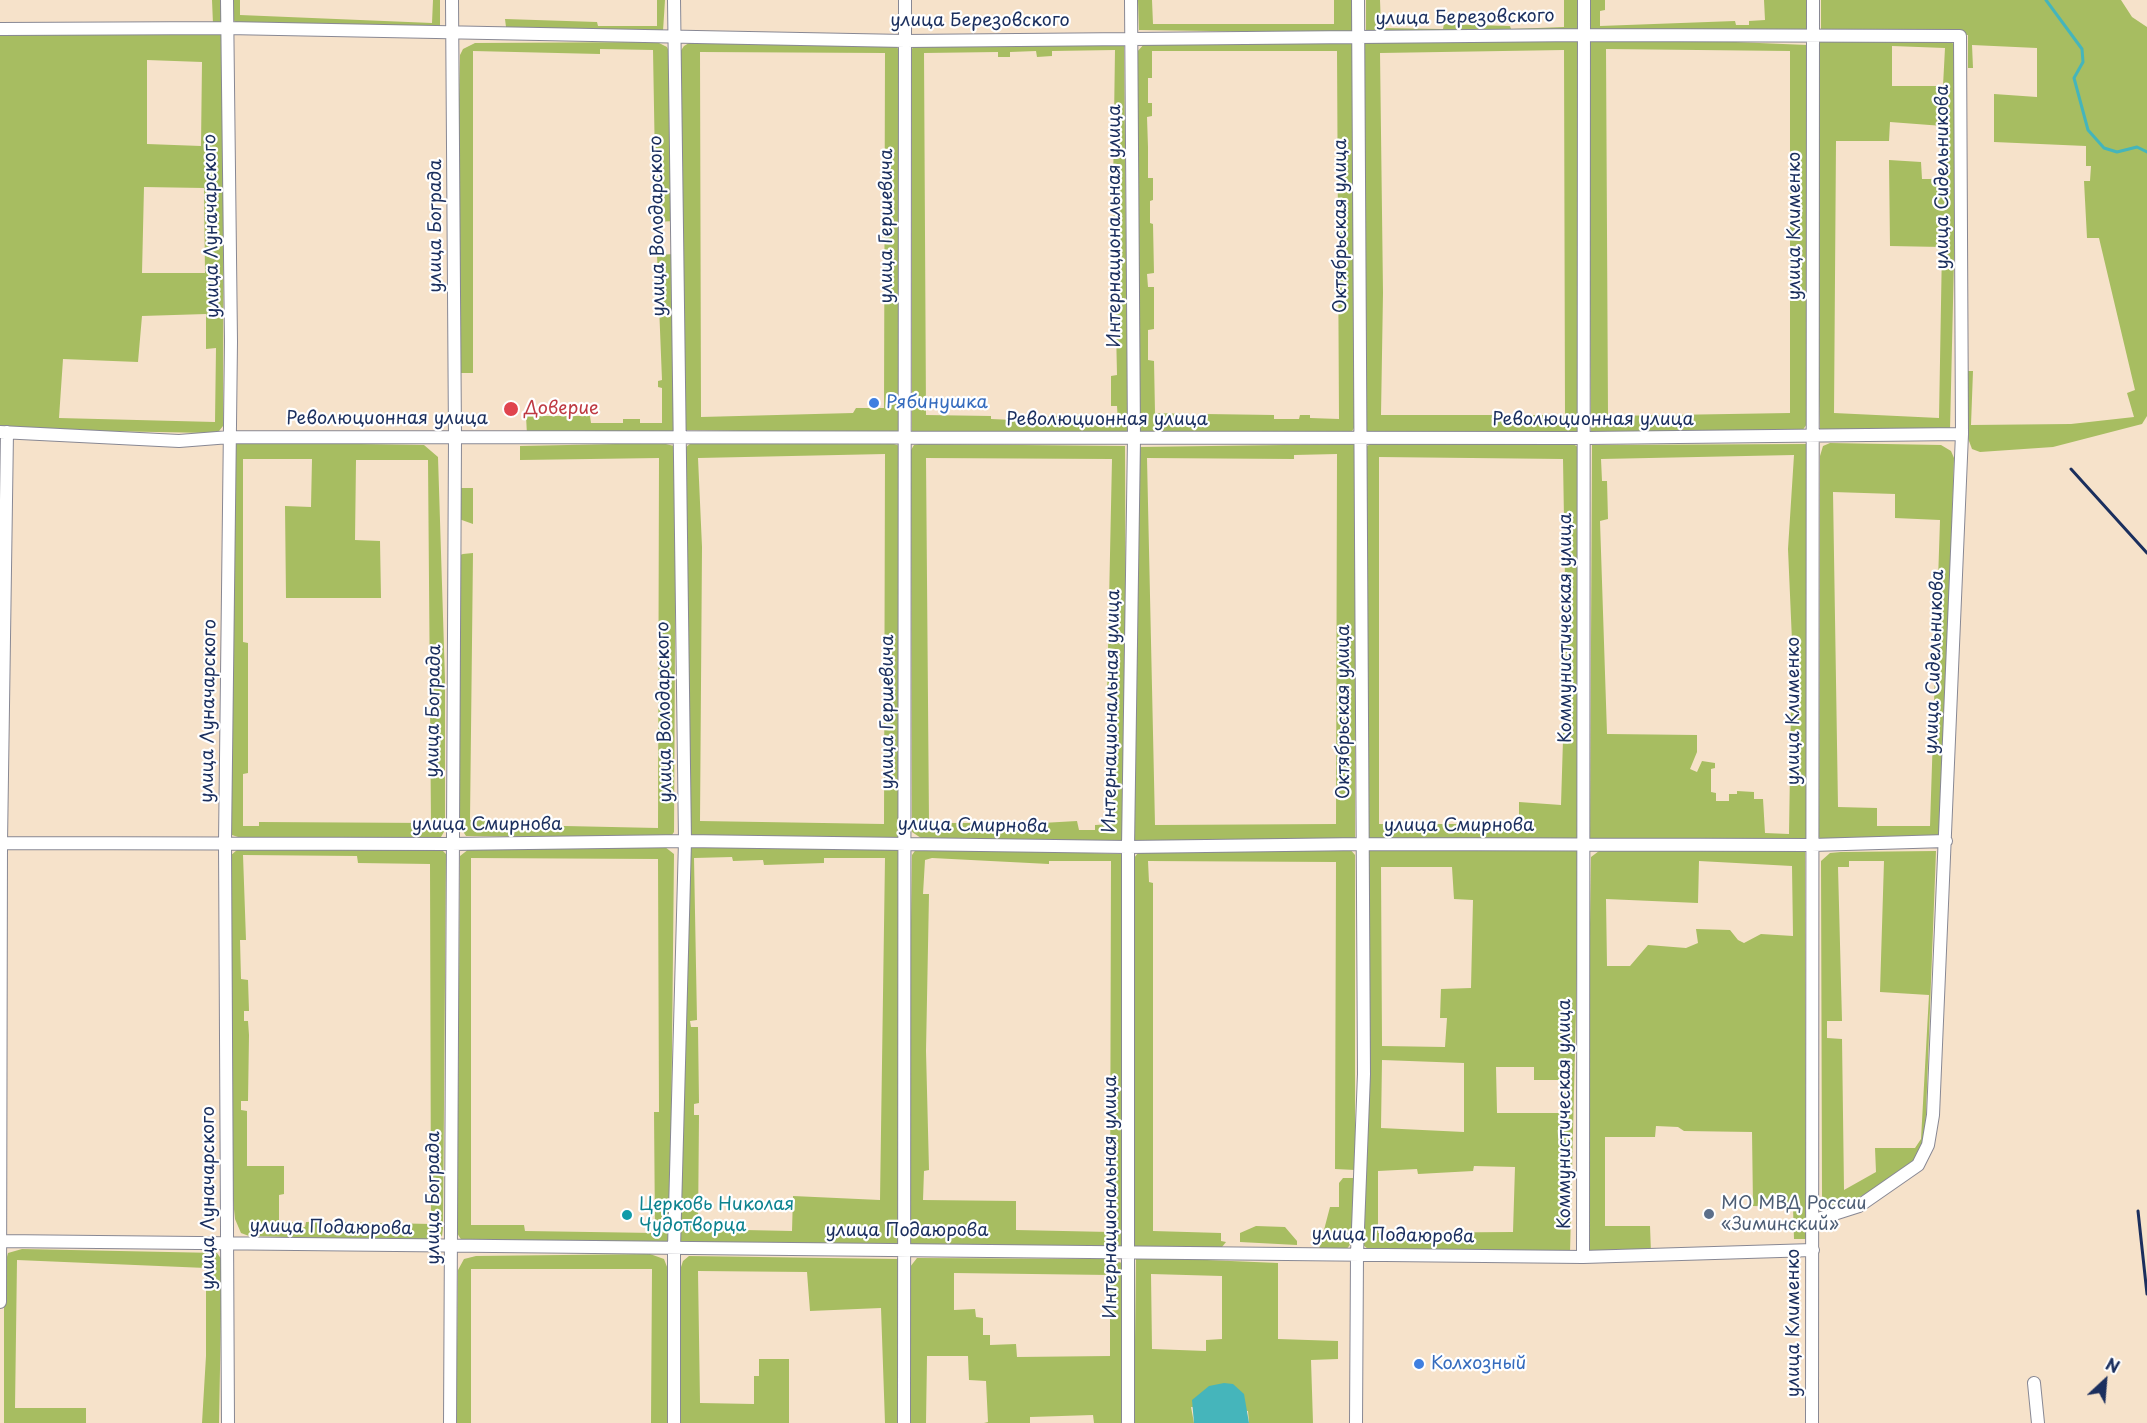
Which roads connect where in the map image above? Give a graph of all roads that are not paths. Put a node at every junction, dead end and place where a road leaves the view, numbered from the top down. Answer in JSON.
{"nodes":[{"id":1,"x":227,"y":0,"type":"edge"},
{"id":2,"x":452,"y":0,"type":"edge"},
{"id":3,"x":674,"y":0,"type":"edge"},
{"id":4,"x":905,"y":0,"type":"edge"},
{"id":5,"x":1131,"y":0,"type":"edge"},
{"id":6,"x":1358,"y":0,"type":"edge"},
{"id":7,"x":1584,"y":0,"type":"edge"},
{"id":8,"x":1813,"y":0,"type":"edge"},
{"id":9,"x":227,"y":28,"type":"junction"},
{"id":10,"x":0,"y":29,"type":"edge"},
{"id":11,"x":452,"y":34,"type":"junction"},
{"id":12,"x":674,"y":35,"type":"junction"},
{"id":13,"x":1584,"y":35,"type":"junction"},
{"id":14,"x":1814,"y":36,"type":"junction"},
{"id":15,"x":1960,"y":36,"type":"joint"},
{"id":16,"x":1131,"y":38,"type":"junction"},
{"id":17,"x":1358,"y":38,"type":"junction"},
{"id":18,"x":905,"y":41,"type":"junction"},
{"id":19,"x":3,"y":432,"type":"edge"},
{"id":20,"x":1962,"y":434,"type":"junction"},
{"id":21,"x":680,"y":436,"type":"junction"},
{"id":22,"x":230,"y":437,"type":"junction"},
{"id":23,"x":906,"y":437,"type":"junction"},
{"id":24,"x":1813,"y":437,"type":"junction"},
{"id":25,"x":455,"y":438,"type":"junction"},
{"id":26,"x":1134,"y":438,"type":"junction"},
{"id":27,"x":1360,"y":438,"type":"junction"},
{"id":28,"x":1585,"y":438,"type":"junction"},
{"id":29,"x":685,"y":841,"type":"junction"},
{"id":30,"x":1946,"y":841,"type":"junction"},
{"id":31,"x":225,"y":842,"type":"junction"},
{"id":32,"x":0,"y":843,"type":"edge"},
{"id":33,"x":906,"y":843,"type":"junction"},
{"id":34,"x":451,"y":844,"type":"junction"},
{"id":35,"x":1363,"y":844,"type":"junction"},
{"id":36,"x":1583,"y":844,"type":"junction"},
{"id":37,"x":1812,"y":845,"type":"junction"},
{"id":38,"x":1128,"y":847,"type":"junction"},
{"id":39,"x":1812,"y":1221,"type":"junction"},
{"id":40,"x":0,"y":1241,"type":"edge"},
{"id":41,"x":228,"y":1244,"type":"junction"},
{"id":42,"x":453,"y":1247,"type":"junction"},
{"id":43,"x":674,"y":1248,"type":"junction"},
{"id":44,"x":905,"y":1249,"type":"junction"},
{"id":45,"x":1813,"y":1250,"type":"junction"},
{"id":46,"x":1129,"y":1251,"type":"junction"},
{"id":47,"x":1357,"y":1254,"type":"junction"},
{"id":48,"x":1583,"y":1257,"type":"junction"},
{"id":49,"x":0,"y":1302,"type":"edge"},
{"id":50,"x":2034,"y":1383,"type":"dead end"},
{"id":51,"x":228,"y":1423,"type":"edge"},
{"id":52,"x":450,"y":1423,"type":"edge"},
{"id":53,"x":674,"y":1423,"type":"edge"},
{"id":54,"x":904,"y":1423,"type":"edge"},
{"id":55,"x":1128,"y":1423,"type":"edge"},
{"id":56,"x":1356,"y":1423,"type":"edge"},
{"id":57,"x":1812,"y":1423,"type":"edge"},
{"id":58,"x":2038,"y":1423,"type":"edge"}],
"edges":[{"from":1,"to":9,"type":"street","name":"улица Луначарского"},
{"from":2,"to":11,"type":"street","name":"улица Бограда"},
{"from":3,"to":12,"type":"street","name":"улица Володарского"},
{"from":4,"to":18,"type":"street","name":"улица Гершевича"},
{"from":5,"to":16,"type":"street","name":"Интернациональная улица"},
{"from":6,"to":17,"type":"street","name":"Октябрьская улица"},
{"from":7,"to":13,"type":"street","name":"Коммунистическая улица"},
{"from":8,"to":14,"type":"street","name":"улица Клименко"},
{"from":9,"to":10,"type":"street","name":"улица Березовского"},
{"from":9,"to":11,"type":"street","name":"улица Березовского"},
{"from":9,"to":22,"type":"street","name":"улица Луначарского"},
{"from":11,"to":12,"type":"street","name":"улица Березовского"},
{"from":11,"to":25,"type":"street","name":"улица Бограда"},
{"from":12,"to":18,"type":"street","name":"улица Березовского"},
{"from":12,"to":21,"type":"street","name":"улица Володарского"},
{"from":13,"to":14,"type":"street","name":"улица Березовского"},
{"from":13,"to":17,"type":"street","name":"улица Березовского"},
{"from":13,"to":28,"type":"street","name":"Коммунистическая улица"},
{"from":14,"to":15,"type":"street","name":"улица Березовского"},
{"from":14,"to":24,"type":"street","name":"улица Клименко"},
{"from":15,"to":20,"type":"street","name":"улица Сидельникова"},
{"from":16,"to":17,"type":"street","name":"улица Березовского"},
{"from":16,"to":18,"type":"street","name":"улица Березовского"},
{"from":16,"to":26,"type":"street","name":"Интернациональная улица"},
{"from":17,"to":27,"type":"street","name":"Октябрьская улица"},
{"from":18,"to":23,"type":"street","name":"улица Гершевича"},
{"from":19,"to":22,"type":"street","name":"Революционная улица"},
{"from":19,"to":32,"type":"street"},
{"from":20,"to":24,"type":"street","name":"Революционная улица"},
{"from":20,"to":30,"type":"street","name":"улица Сидельникова"},
{"from":21,"to":23,"type":"street","name":"Революционная улица"},
{"from":21,"to":25,"type":"street","name":"Революционная улица"},
{"from":21,"to":29,"type":"street","name":"улица Володарского"},
{"from":22,"to":25,"type":"street","name":"Революционная улица"},
{"from":22,"to":31,"type":"street","name":"улица Луначарского"},
{"from":23,"to":26,"type":"street","name":"Революционная улица"},
{"from":23,"to":33,"type":"street","name":"улица Гершевича"},
{"from":24,"to":28,"type":"street","name":"Революционная улица"},
{"from":24,"to":37,"type":"street","name":"улица Клименко"},
{"from":25,"to":34,"type":"street","name":"улица Бограда"},
{"from":26,"to":27,"type":"street","name":"Революционная улица"},
{"from":26,"to":38,"type":"street","name":"Интернациональная улица"},
{"from":27,"to":28,"type":"street","name":"Революционная улица"},
{"from":27,"to":35,"type":"street","name":"Октябрьская улица"},
{"from":28,"to":36,"type":"street","name":"Коммунистическая улица"},
{"from":29,"to":33,"type":"street","name":"улица Смирнова"},
{"from":29,"to":34,"type":"street","name":"улица Смирнова"},
{"from":29,"to":43,"type":"street","name":"улица Володарского"},
{"from":30,"to":37,"type":"street","name":"улица Смирнова"},
{"from":30,"to":39,"type":"street","name":"улица Сидельникова"},
{"from":31,"to":32,"type":"street","name":"улица Смирнова"},
{"from":31,"to":34,"type":"street","name":"улица Смирнова"},
{"from":31,"to":41,"type":"street","name":"улица Луначарского"},
{"from":32,"to":40,"type":"street"},
{"from":33,"to":38,"type":"street","name":"улица Смирнова"},
{"from":33,"to":44,"type":"street","name":"улица Гершевича"},
{"from":34,"to":42,"type":"street","name":"улица Бограда"},
{"from":35,"to":36,"type":"street","name":"улица Смирнова"},
{"from":35,"to":38,"type":"street","name":"улица Смирнова"},
{"from":35,"to":47,"type":"street","name":"Октябрьская улица"},
{"from":36,"to":37,"type":"street","name":"улица Смирнова"},
{"from":36,"to":48,"type":"street","name":"Коммунистическая улица"},
{"from":37,"to":39,"type":"street","name":"улица Клименко"},
{"from":38,"to":46,"type":"street","name":"Интернациональная улица"},
{"from":39,"to":45,"type":"street","name":"улица Клименко"},
{"from":40,"to":41,"type":"street","name":"улица Подаюрова"},
{"from":40,"to":49,"type":"street"},
{"from":41,"to":42,"type":"street","name":"улица Подаюрова"},
{"from":41,"to":51,"type":"street","name":"улица Луначарского"},
{"from":42,"to":43,"type":"street","name":"улица Подаюрова"},
{"from":42,"to":52,"type":"street","name":"улица Бограда"},
{"from":43,"to":44,"type":"street","name":"улица Подаюрова"},
{"from":43,"to":53,"type":"street","name":"улица Володарского"},
{"from":44,"to":46,"type":"street","name":"улица Подаюрова"},
{"from":44,"to":54,"type":"street","name":"улица Гершевича"},
{"from":45,"to":48,"type":"street","name":"улица Подаюрова"},
{"from":45,"to":57,"type":"street","name":"улица Клименко"},
{"from":46,"to":47,"type":"street","name":"улица Подаюрова"},
{"from":46,"to":55,"type":"street","name":"Интернациональная улица"},
{"from":47,"to":48,"type":"street","name":"улица Подаюрова"},
{"from":47,"to":56,"type":"street","name":"Октябрьская улица"},
{"from":50,"to":58,"type":"street"}]}
